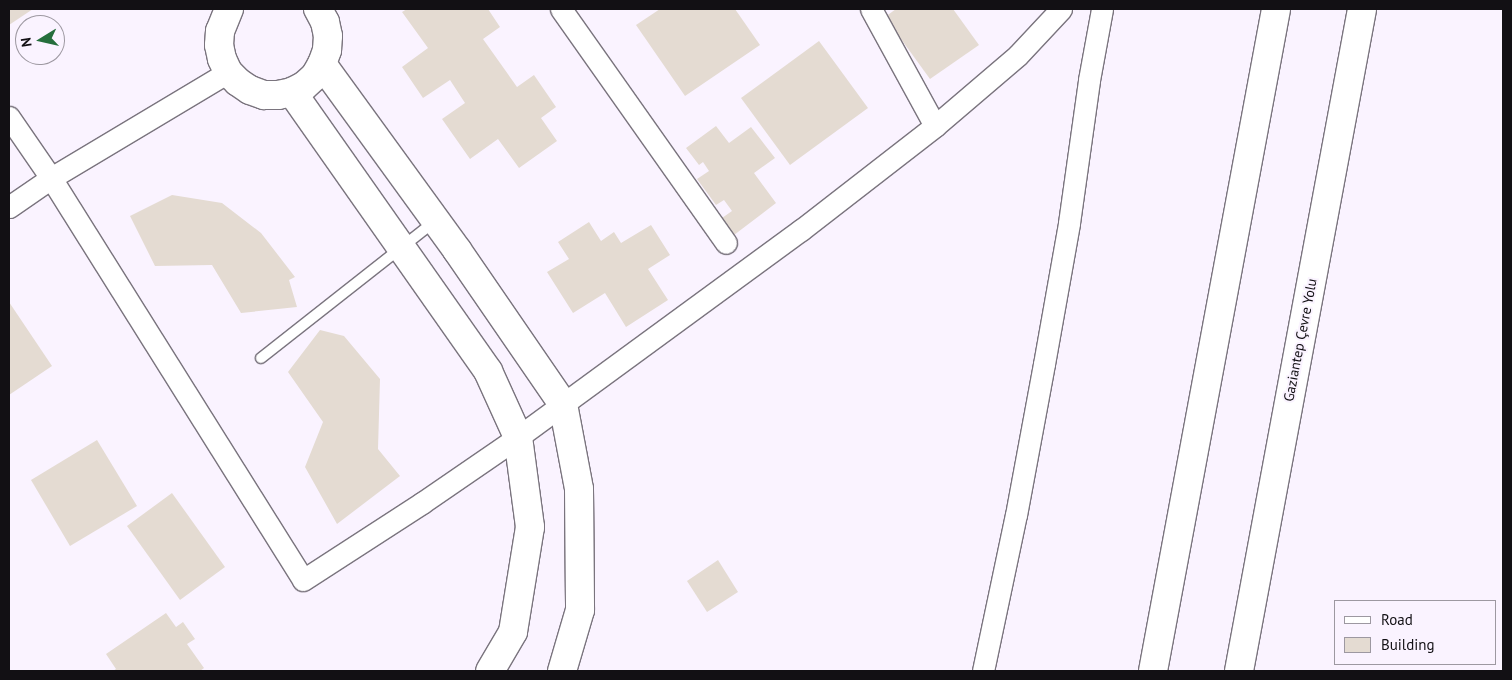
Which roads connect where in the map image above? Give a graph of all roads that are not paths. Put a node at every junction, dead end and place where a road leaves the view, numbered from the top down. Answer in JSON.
{"nodes":[{"id":1,"x":318,"y":9,"type":"edge"},
{"id":2,"x":561,"y":9,"type":"edge"},
{"id":3,"x":871,"y":9,"type":"edge"},
{"id":4,"x":1061,"y":9,"type":"edge"},
{"id":5,"x":1102,"y":9,"type":"edge"},
{"id":6,"x":1276,"y":9,"type":"edge"},
{"id":7,"x":1362,"y":9,"type":"edge"},
{"id":8,"x":224,"y":12,"type":"edge"},
{"id":9,"x":322,"y":64,"type":"junction"},
{"id":10,"x":228,"y":72,"type":"junction"},
{"id":11,"x":292,"y":92,"type":"junction"},
{"id":12,"x":9,"y":117,"type":"edge"},
{"id":13,"x":935,"y":126,"type":"junction"},
{"id":14,"x":51,"y":178,"type":"junction"},
{"id":15,"x":9,"y":207,"type":"edge"},
{"id":16,"x":436,"y":220,"type":"junction"},
{"id":17,"x":726,"y":243,"type":"dead end"},
{"id":18,"x":402,"y":249,"type":"junction"},
{"id":19,"x":262,"y":358,"type":"dead end"},
{"id":20,"x":562,"y":404,"type":"junction"},
{"id":21,"x":518,"y":436,"type":"junction"},
{"id":22,"x":490,"y":671,"type":"edge"},
{"id":23,"x":562,"y":671,"type":"edge"},
{"id":24,"x":983,"y":671,"type":"edge"},
{"id":25,"x":1153,"y":671,"type":"edge"},
{"id":26,"x":1239,"y":671,"type":"edge"}],
"edges":[{"from":1,"to":9,"type":"main road"},
{"from":2,"to":17,"type":"street"},
{"from":3,"to":13,"type":"street"},
{"from":4,"to":13,"type":"street"},
{"from":5,"to":24,"type":"street"},
{"from":6,"to":25,"type":"main road"},
{"from":7,"to":26,"type":"main road","name":"Gaziantep Çevre Yolu"},
{"from":8,"to":10,"type":"main road"},
{"from":9,"to":11,"type":"main road"},
{"from":9,"to":16,"type":"main road"},
{"from":10,"to":11,"type":"main road"},
{"from":10,"to":14,"type":"street"},
{"from":11,"to":18,"type":"main road"},
{"from":12,"to":14,"type":"street"},
{"from":13,"to":20,"type":"street"},
{"from":14,"to":15,"type":"street"},
{"from":14,"to":21,"type":"street"},
{"from":16,"to":18,"type":"lane"},
{"from":16,"to":20,"type":"main road"},
{"from":18,"to":19,"type":"lane"},
{"from":18,"to":21,"type":"main road"},
{"from":20,"to":21,"type":"street"},
{"from":20,"to":23,"type":"main road"},
{"from":21,"to":22,"type":"main road"}]}
